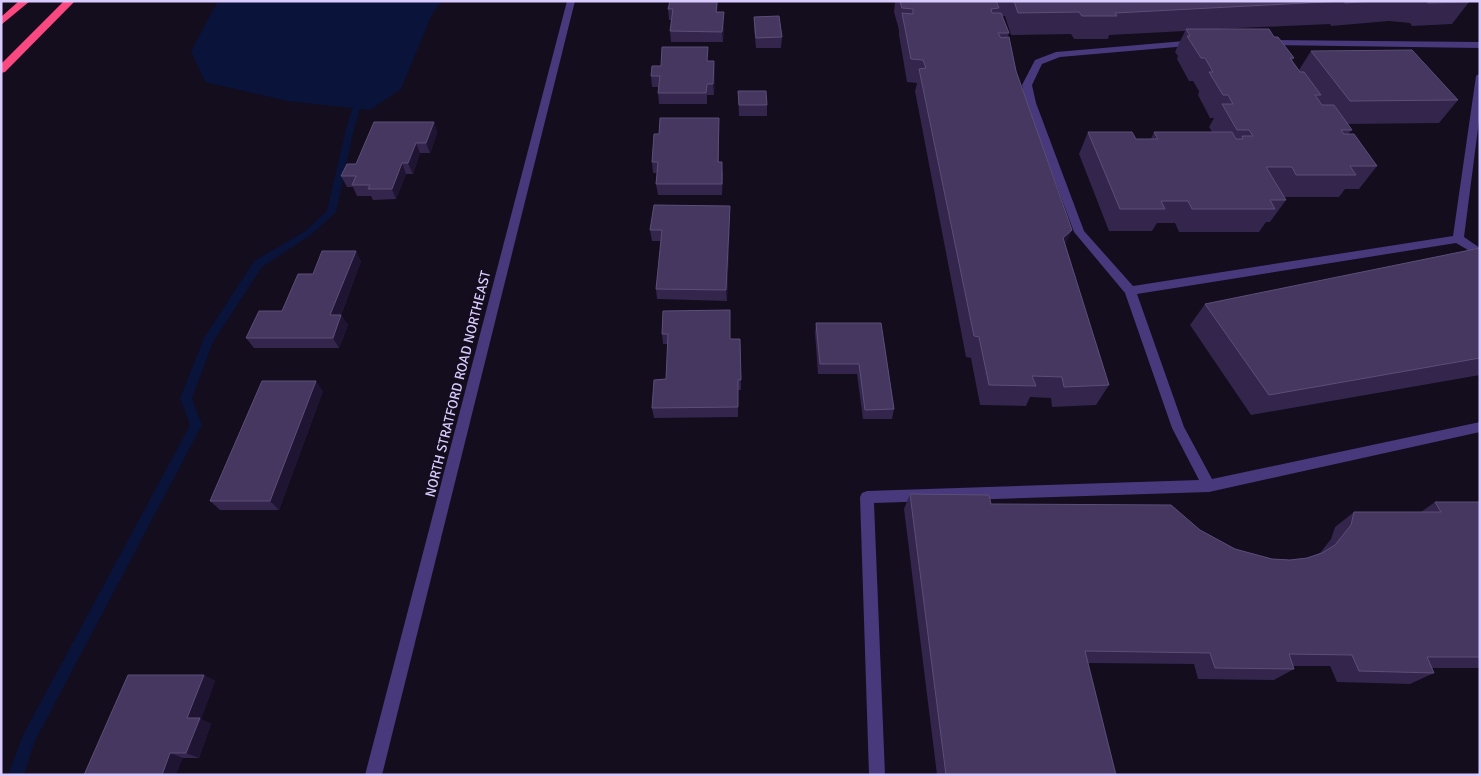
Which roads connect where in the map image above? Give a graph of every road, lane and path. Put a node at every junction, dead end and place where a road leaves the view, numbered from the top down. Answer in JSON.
{"nodes":[{"id":1,"x":25,"y":1,"type":"edge"},
{"id":2,"x":70,"y":1,"type":"edge"},
{"id":3,"x":572,"y":1,"type":"edge"},
{"id":4,"x":1,"y":22,"type":"edge"},
{"id":5,"x":1204,"y":43,"type":"edge"},
{"id":6,"x":1254,"y":43,"type":"edge"},
{"id":7,"x":1480,"y":45,"type":"edge"},
{"id":8,"x":1,"y":70,"type":"edge"},
{"id":9,"x":1480,"y":76,"type":"edge"},
{"id":10,"x":1458,"y":239,"type":"junction"},
{"id":11,"x":1480,"y":253,"type":"edge"},
{"id":12,"x":1130,"y":291,"type":"junction"},
{"id":13,"x":1480,"y":427,"type":"edge"},
{"id":14,"x":1209,"y":486,"type":"junction"},
{"id":15,"x":373,"y":775,"type":"edge"},
{"id":16,"x":877,"y":775,"type":"edge"}],
"edges":[{"from":1,"to":4,"type":"highway"},
{"from":2,"to":8,"type":"highway"},
{"from":3,"to":15,"type":"street","name":"NORTH STRATFORD ROAD NORTHEAST"},
{"from":5,"to":12,"type":"street"},
{"from":6,"to":7,"type":"street"},
{"from":9,"to":10,"type":"street"},
{"from":10,"to":11,"type":"street"},
{"from":10,"to":12,"type":"street"},
{"from":12,"to":14,"type":"street"},
{"from":13,"to":14,"type":"street"},
{"from":14,"to":16,"type":"street"}]}
